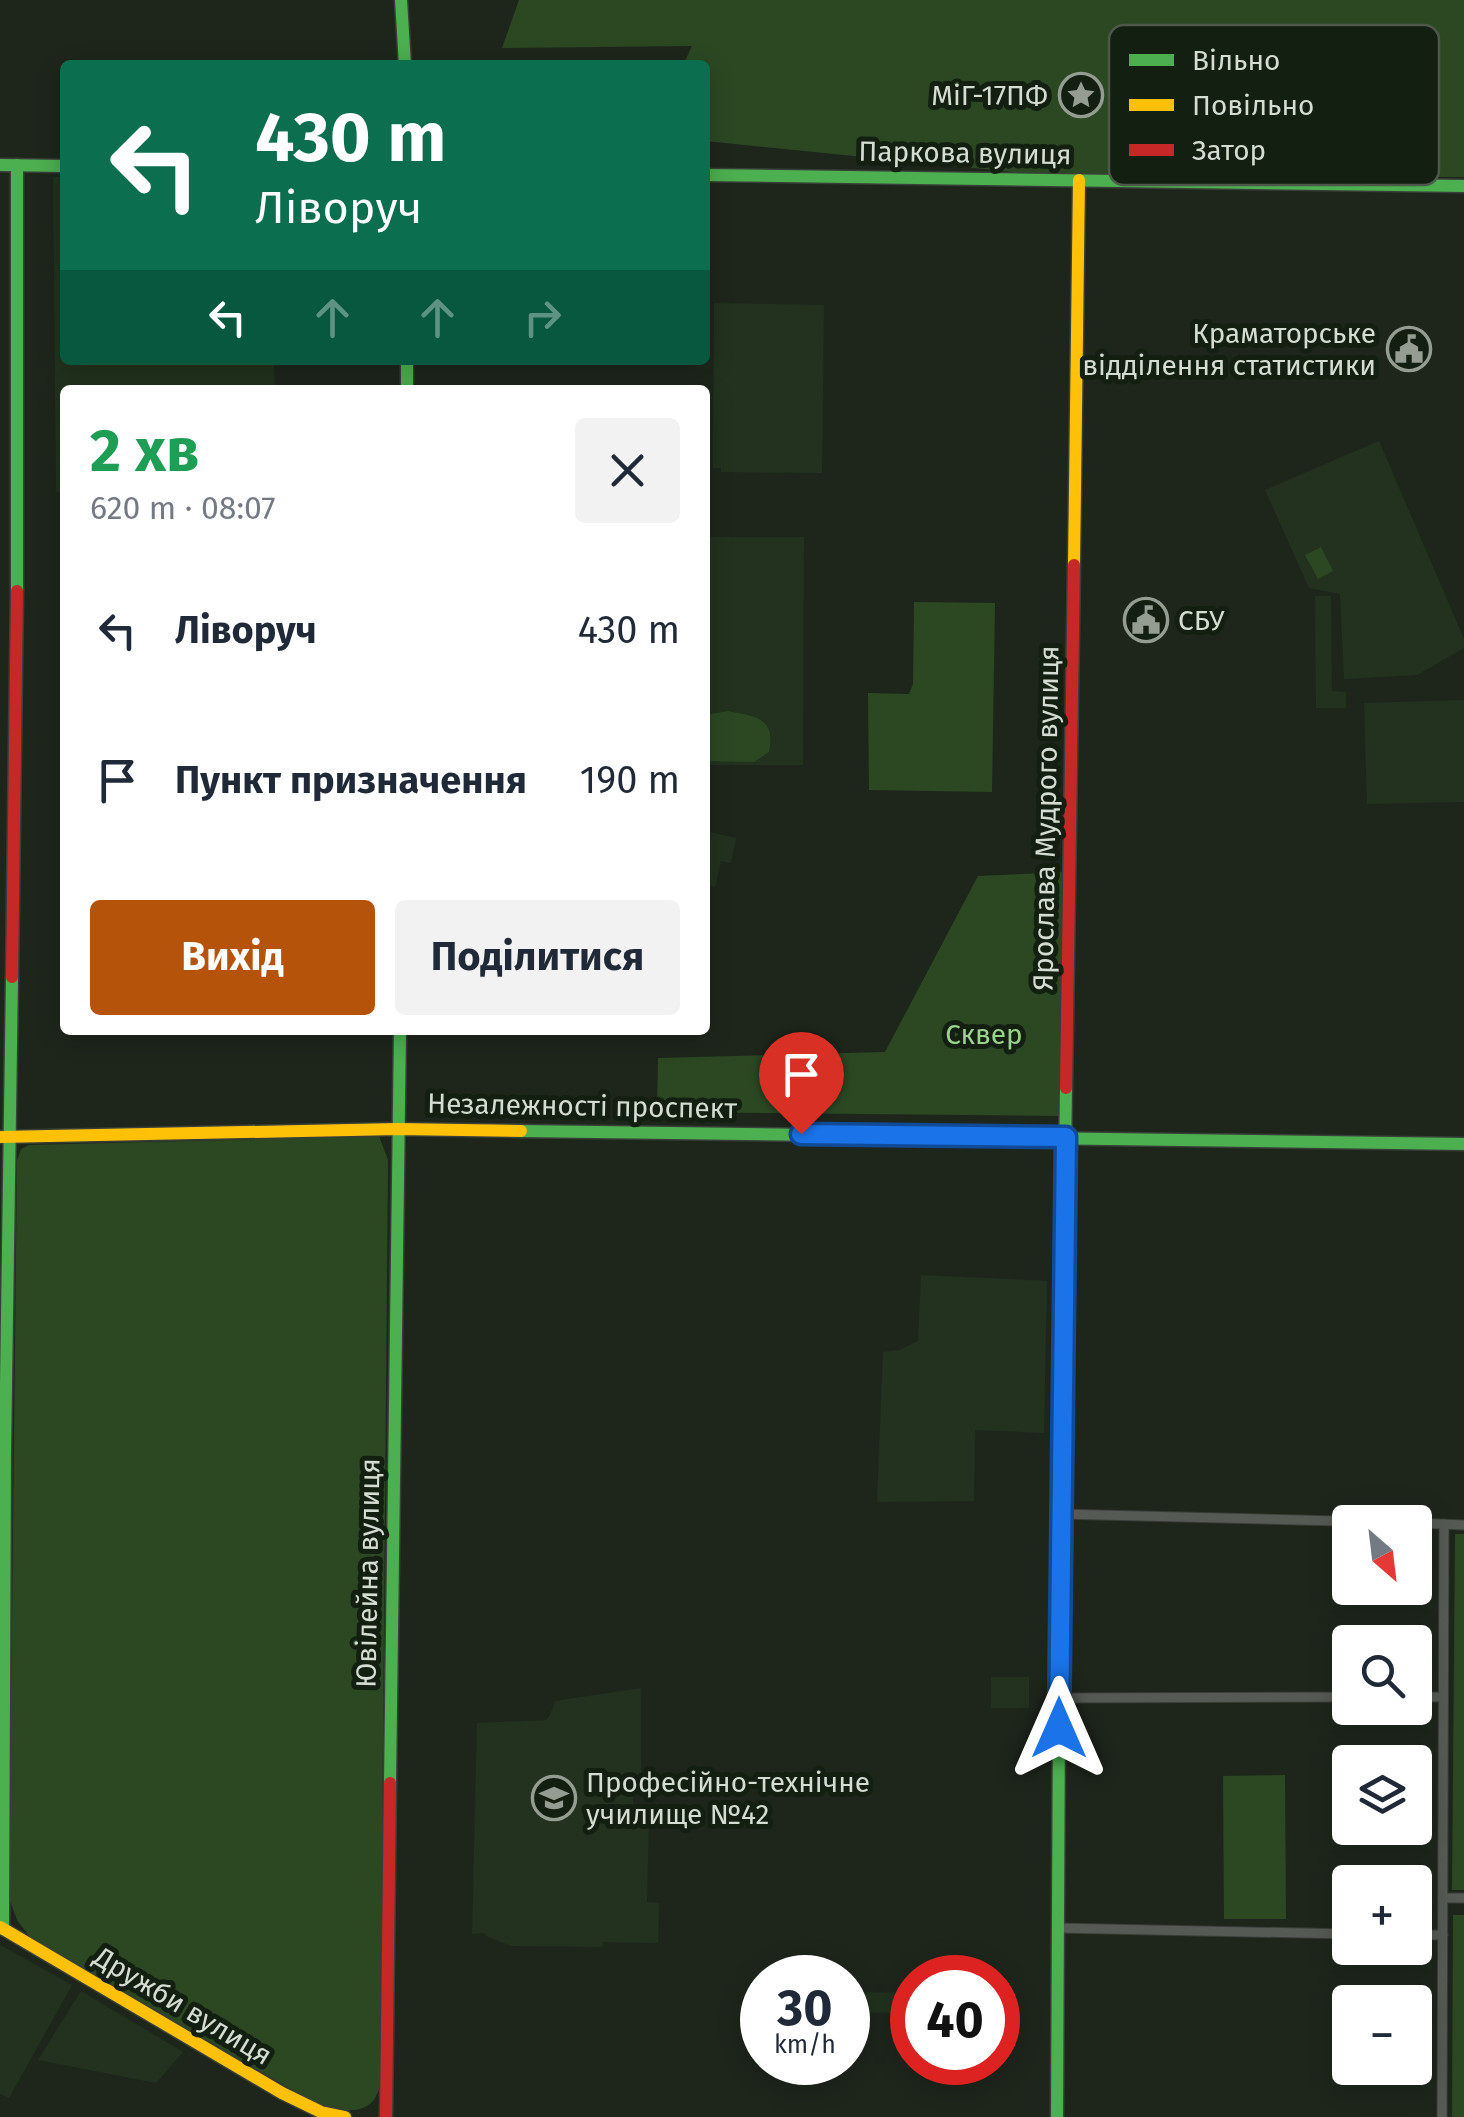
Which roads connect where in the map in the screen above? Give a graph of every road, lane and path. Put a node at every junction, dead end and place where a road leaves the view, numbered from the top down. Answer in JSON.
{"nodes":[{"id":1,"x":401,"y":0,"type":"edge"},
{"id":2,"x":405,"y":60,"type":"edge"},
{"id":3,"x":0,"y":164,"type":"edge"},
{"id":4,"x":17,"y":165,"type":"junction"},
{"id":5,"x":60,"y":166,"type":"edge"},
{"id":6,"x":710,"y":175,"type":"edge"},
{"id":7,"x":1080,"y":180,"type":"junction"},
{"id":8,"x":1109,"y":180,"type":"edge"},
{"id":9,"x":1400,"y":185,"type":"edge"},
{"id":10,"x":1464,"y":186,"type":"edge"},
{"id":11,"x":400,"y":1035,"type":"edge"},
{"id":12,"x":398,"y":1128,"type":"junction"},
{"id":13,"x":5,"y":1137,"type":"edge"},
{"id":14,"x":1066,"y":1137,"type":"junction"},
{"id":15,"x":1464,"y":1144,"type":"edge"},
{"id":16,"x":1060,"y":1514,"type":"junction"},
{"id":17,"x":1332,"y":1521,"type":"edge"},
{"id":18,"x":1432,"y":1524,"type":"edge"},
{"id":19,"x":1444,"y":1524,"type":"junction"},
{"id":20,"x":1464,"y":1525,"type":"edge"},
{"id":21,"x":1432,"y":1696,"type":"edge"},
{"id":22,"x":1444,"y":1696,"type":"junction"},
{"id":23,"x":1332,"y":1697,"type":"edge"},
{"id":24,"x":1059,"y":1698,"type":"junction"},
{"id":25,"x":1443,"y":1898,"type":"junction"},
{"id":26,"x":1464,"y":1898,"type":"edge"},
{"id":27,"x":2,"y":1928,"type":"edge"},
{"id":28,"x":1058,"y":1928,"type":"junction"},
{"id":29,"x":1332,"y":1934,"type":"edge"},
{"id":30,"x":1432,"y":1935,"type":"edge"},
{"id":31,"x":1443,"y":1935,"type":"junction"},
{"id":32,"x":345,"y":2117,"type":"edge"},
{"id":33,"x":386,"y":2117,"type":"edge"},
{"id":34,"x":1056,"y":2117,"type":"edge"},
{"id":35,"x":1442,"y":2117,"type":"edge"}],
"edges":[{"from":1,"to":2,"type":"street"},
{"from":3,"to":4,"type":"street"},
{"from":4,"to":5,"type":"street"},
{"from":4,"to":13,"type":"street"},
{"from":6,"to":7,"type":"street","name":"Паркова вулиця"},
{"from":7,"to":8,"type":"street","name":"Паркова вулиця"},
{"from":7,"to":14,"type":"street","name":"Ярослава Мудрого вулиця"},
{"from":9,"to":10,"type":"street","name":"Паркова вулиця"},
{"from":11,"to":12,"type":"street","name":"Ювілейна вулиця"},
{"from":12,"to":13,"type":"street","name":"Незалежності проспект"},
{"from":12,"to":14,"type":"street","name":"Незалежності проспект"},
{"from":12,"to":33,"type":"street","name":"Ювілейна вулиця"},
{"from":13,"to":27,"type":"street"},
{"from":14,"to":15,"type":"street","name":"Незалежності проспект"},
{"from":14,"to":16,"type":"street","name":"Ярослава Мудрого вулиця"},
{"from":16,"to":17,"type":"street"},
{"from":16,"to":24,"type":"street","name":"Ярослава Мудрого вулиця"},
{"from":18,"to":19,"type":"street"},
{"from":19,"to":20,"type":"street"},
{"from":19,"to":22,"type":"street"},
{"from":21,"to":22,"type":"street"},
{"from":22,"to":25,"type":"street"},
{"from":23,"to":24,"type":"street"},
{"from":24,"to":28,"type":"street","name":"Ярослава Мудрого вулиця"},
{"from":25,"to":26,"type":"street"},
{"from":25,"to":31,"type":"street"},
{"from":27,"to":32,"type":"street","name":"Дружби вулиця"},
{"from":28,"to":29,"type":"street"},
{"from":28,"to":34,"type":"street","name":"Ярослава Мудрого вулиця"},
{"from":30,"to":31,"type":"street"},
{"from":31,"to":35,"type":"street"}]}
